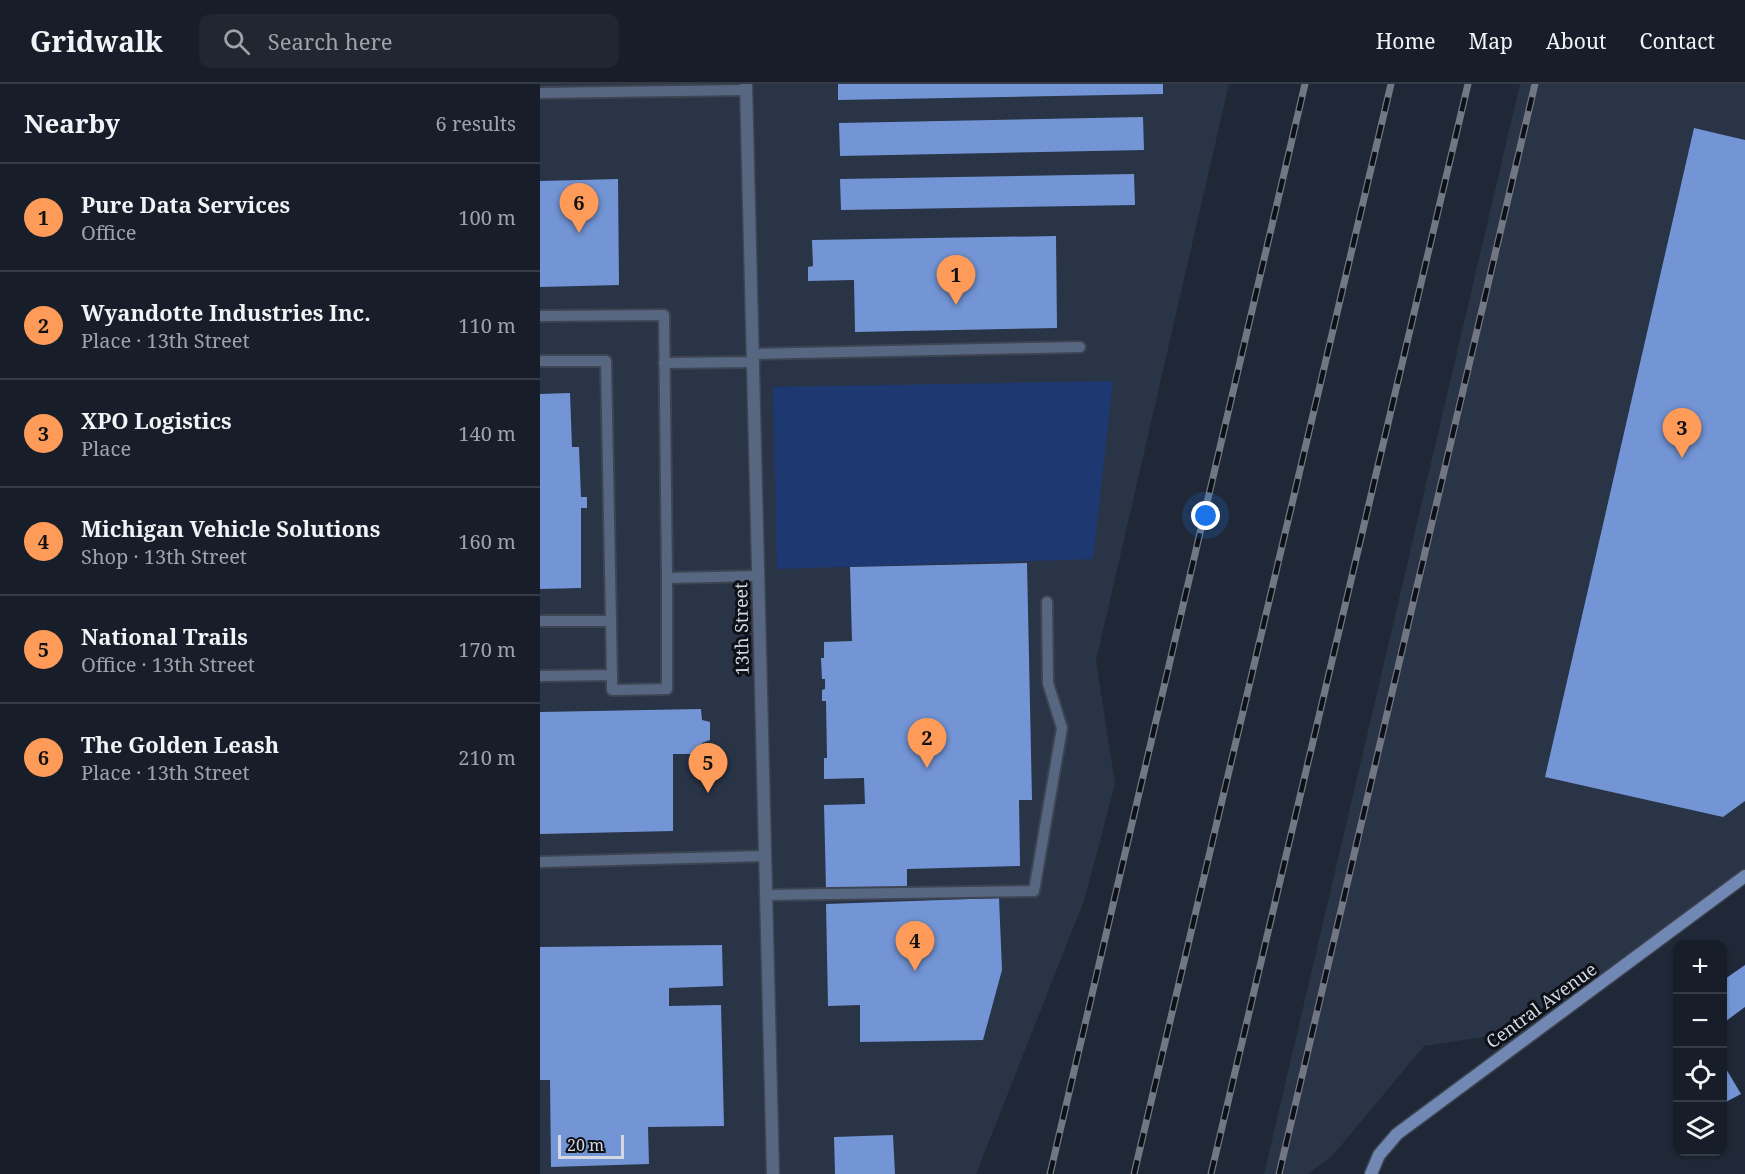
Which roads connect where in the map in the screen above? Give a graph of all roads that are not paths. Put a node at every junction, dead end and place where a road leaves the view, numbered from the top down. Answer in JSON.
{"nodes":[{"id":1,"x":746,"y":87,"type":"edge"},
{"id":2,"x":540,"y":93,"type":"edge"},
{"id":3,"x":540,"y":316,"type":"edge"},
{"id":4,"x":1080,"y":347,"type":"dead end"},
{"id":5,"x":754,"y":358,"type":"junction"},
{"id":6,"x":540,"y":361,"type":"edge"},
{"id":7,"x":664,"y":363,"type":"junction"},
{"id":8,"x":758,"y":576,"type":"junction"},
{"id":9,"x":667,"y":578,"type":"junction"},
{"id":10,"x":1047,"y":602,"type":"dead end"},
{"id":11,"x":540,"y":621,"type":"edge"},
{"id":12,"x":611,"y":621,"type":"junction"},
{"id":13,"x":612,"y":675,"type":"junction"},
{"id":14,"x":540,"y":676,"type":"edge"},
{"id":15,"x":764,"y":856,"type":"junction"},
{"id":16,"x":540,"y":862,"type":"edge"},
{"id":17,"x":1745,"y":876,"type":"edge"},
{"id":18,"x":765,"y":895,"type":"junction"},
{"id":19,"x":773,"y":1174,"type":"edge"},
{"id":20,"x":1371,"y":1174,"type":"edge"}],
"edges":[{"from":1,"to":2,"type":"lane"},
{"from":1,"to":5,"type":"street","name":"13th Street"},
{"from":3,"to":7,"type":"lane"},
{"from":4,"to":5,"type":"lane"},
{"from":5,"to":7,"type":"lane"},
{"from":5,"to":8,"type":"street","name":"13th Street"},
{"from":6,"to":12,"type":"lane"},
{"from":7,"to":9,"type":"lane"},
{"from":8,"to":9,"type":"lane"},
{"from":8,"to":15,"type":"street","name":"13th Street"},
{"from":9,"to":13,"type":"lane"},
{"from":10,"to":18,"type":"lane"},
{"from":11,"to":12,"type":"lane"},
{"from":12,"to":13,"type":"lane"},
{"from":13,"to":14,"type":"lane"},
{"from":15,"to":16,"type":"lane"},
{"from":15,"to":18,"type":"street","name":"13th Street"},
{"from":17,"to":20,"type":"street","name":"Central Avenue"},
{"from":18,"to":19,"type":"street","name":"13th Street"}]}
